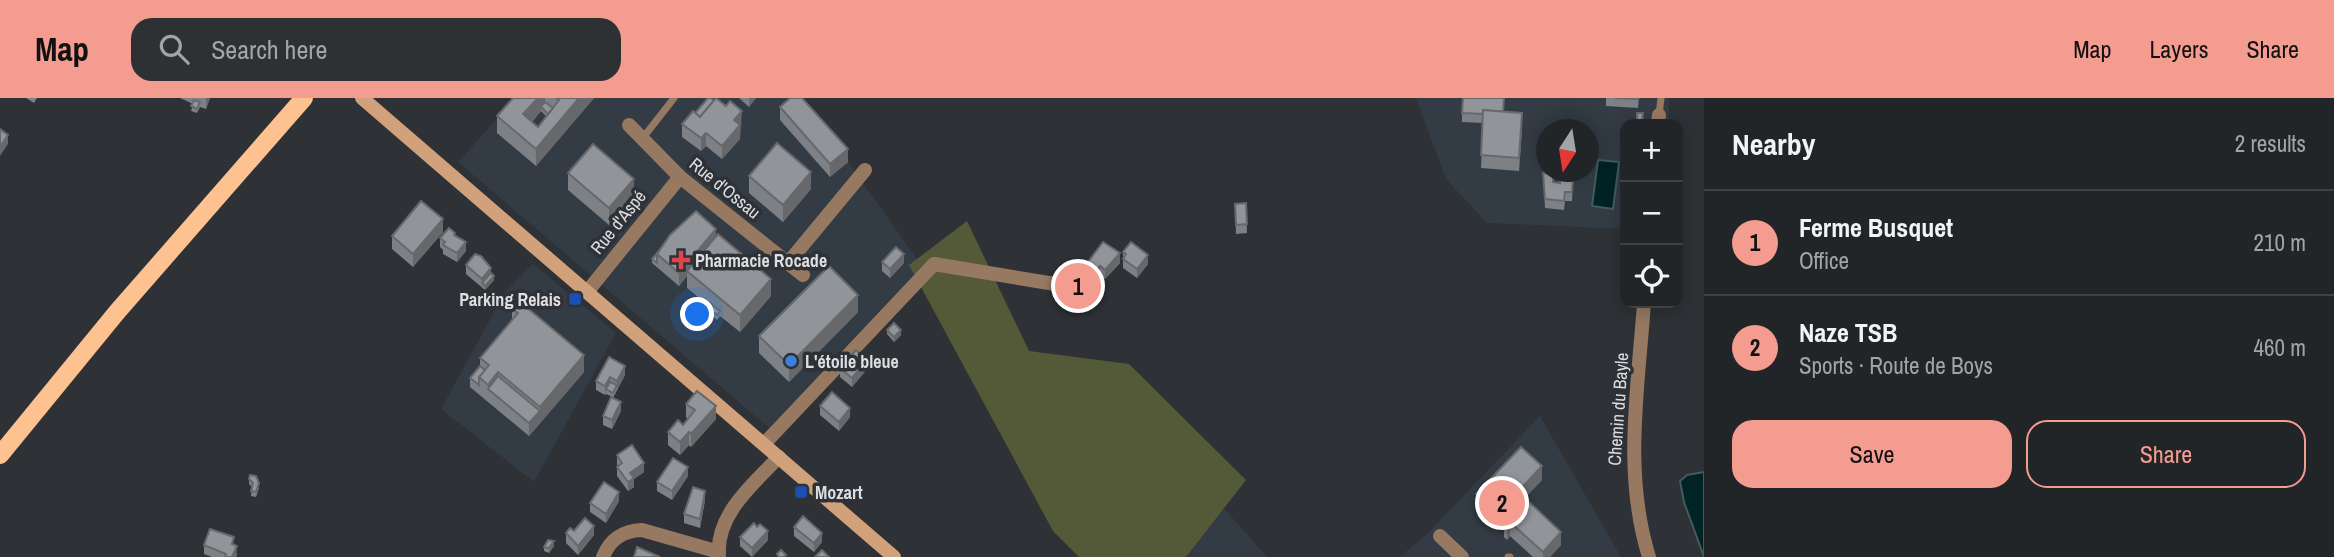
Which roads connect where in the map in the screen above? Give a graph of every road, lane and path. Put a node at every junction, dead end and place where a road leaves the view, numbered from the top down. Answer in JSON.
{"nodes":[{"id":1,"x":304,"y":98,"type":"edge"},
{"id":2,"x":362,"y":98,"type":"edge"},
{"id":3,"x":674,"y":98,"type":"edge"},
{"id":4,"x":1661,"y":98,"type":"edge"},
{"id":5,"x":1659,"y":119,"type":"edge"},
{"id":6,"x":629,"y":125,"type":"dead end"},
{"id":7,"x":642,"y":140,"type":"junction"},
{"id":8,"x":865,"y":170,"type":"dead end"},
{"id":9,"x":680,"y":177,"type":"junction"},
{"id":10,"x":788,"y":263,"type":"junction"},
{"id":11,"x":803,"y":275,"type":"dead end"},
{"id":12,"x":1067,"y":286,"type":"dead end"},
{"id":13,"x":587,"y":292,"type":"junction"},
{"id":14,"x":1644,"y":308,"type":"edge"},
{"id":15,"x":764,"y":444,"type":"junction"},
{"id":16,"x":0,"y":455,"type":"edge"},
{"id":17,"x":779,"y":457,"type":"junction"},
{"id":18,"x":1440,"y":536,"type":"dead end"},
{"id":19,"x":719,"y":554,"type":"edge"},
{"id":20,"x":603,"y":557,"type":"edge"},
{"id":21,"x":894,"y":557,"type":"edge"},
{"id":22,"x":1462,"y":557,"type":"edge"},
{"id":23,"x":1650,"y":557,"type":"edge"}],
"edges":[{"from":1,"to":16,"type":"main road"},
{"from":2,"to":13,"type":"main road"},
{"from":3,"to":7,"type":"lane"},
{"from":4,"to":5,"type":"lane"},
{"from":6,"to":7,"type":"street","name":"Rue d'Ossau"},
{"from":7,"to":9,"type":"street","name":"Rue d'Ossau"},
{"from":8,"to":10,"type":"street"},
{"from":9,"to":10,"type":"street","name":"Rue d'Ossau"},
{"from":9,"to":13,"type":"street","name":"Rue d'Aspé"},
{"from":10,"to":11,"type":"street","name":"Rue d'Ossau"},
{"from":12,"to":15,"type":"street"},
{"from":13,"to":15,"type":"main road"},
{"from":14,"to":23,"type":"street","name":"Chemin du Bayle"},
{"from":15,"to":17,"type":"main road"},
{"from":17,"to":19,"type":"street"},
{"from":17,"to":21,"type":"main road"},
{"from":18,"to":22,"type":"street"},
{"from":19,"to":20,"type":"street"}]}
